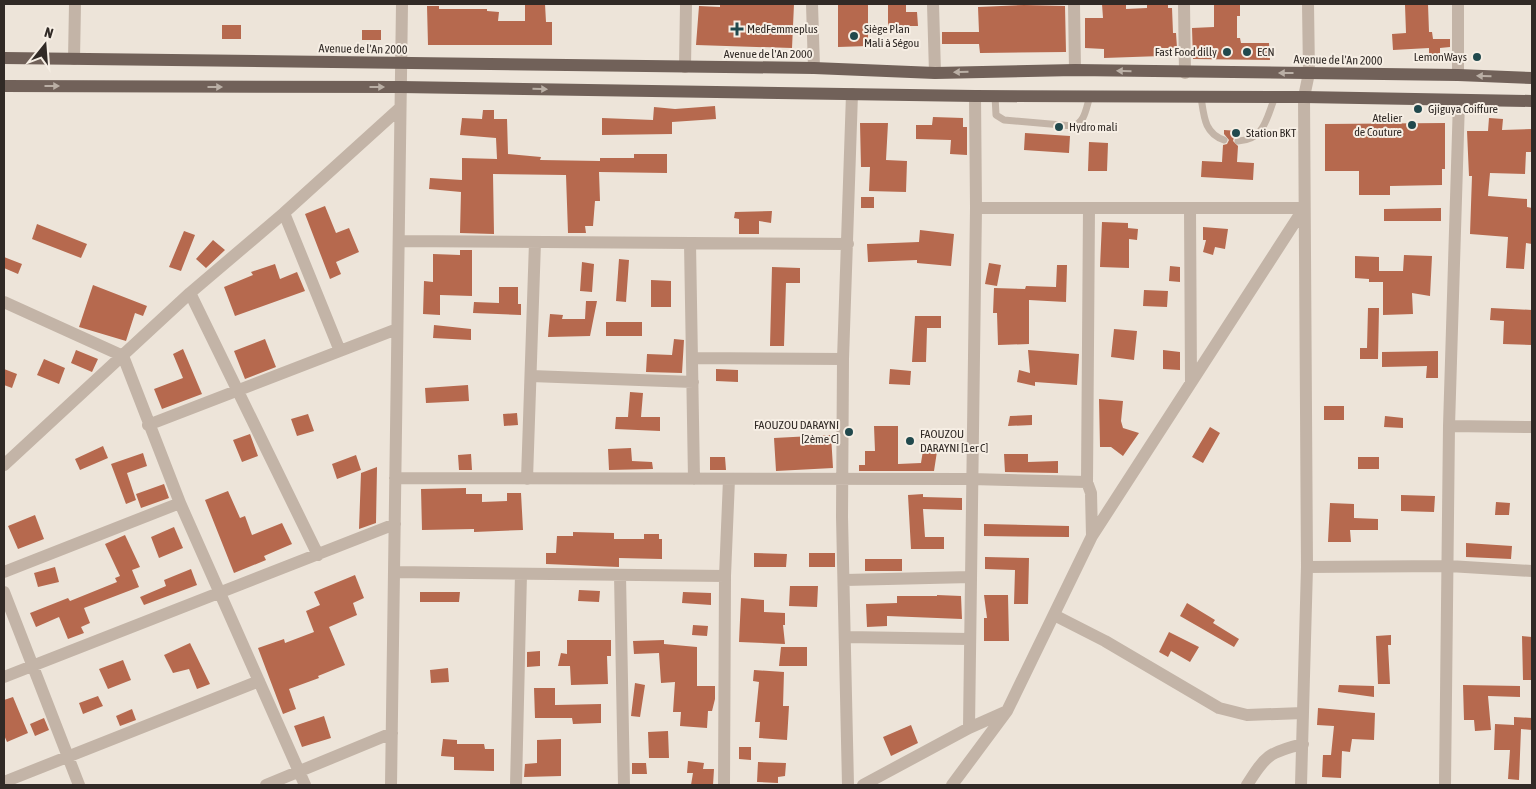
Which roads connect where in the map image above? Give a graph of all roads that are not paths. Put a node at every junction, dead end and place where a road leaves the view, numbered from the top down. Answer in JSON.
{"nodes":[{"id":1,"x":75,"y":4,"type":"edge"},
{"id":2,"x":402,"y":4,"type":"edge"},
{"id":3,"x":686,"y":4,"type":"edge"},
{"id":4,"x":812,"y":4,"type":"edge"},
{"id":5,"x":933,"y":4,"type":"edge"},
{"id":6,"x":1074,"y":4,"type":"edge"},
{"id":7,"x":1184,"y":4,"type":"edge"},
{"id":8,"x":1308,"y":4,"type":"edge"},
{"id":9,"x":1458,"y":4,"type":"edge"},
{"id":10,"x":4,"y":58,"type":"edge"},
{"id":11,"x":74,"y":59,"type":"junction"},
{"id":12,"x":401,"y":64,"type":"junction"},
{"id":13,"x":686,"y":67,"type":"junction"},
{"id":14,"x":814,"y":68,"type":"junction"},
{"id":15,"x":1075,"y":70,"type":"junction"},
{"id":16,"x":935,"y":73,"type":"junction"},
{"id":17,"x":1185,"y":73,"type":"junction"},
{"id":18,"x":1309,"y":73,"type":"junction"},
{"id":19,"x":1458,"y":75,"type":"junction"},
{"id":20,"x":1532,"y":78,"type":"edge"},
{"id":21,"x":4,"y":86,"type":"edge"},
{"id":22,"x":401,"y":87,"type":"junction"},
{"id":23,"x":852,"y":94,"type":"junction"},
{"id":24,"x":975,"y":96,"type":"junction"},
{"id":25,"x":994,"y":96,"type":"junction"},
{"id":26,"x":1090,"y":96,"type":"junction"},
{"id":27,"x":1201,"y":97,"type":"junction"},
{"id":28,"x":1275,"y":97,"type":"junction"},
{"id":29,"x":1304,"y":97,"type":"junction"},
{"id":30,"x":1459,"y":101,"type":"junction"},
{"id":31,"x":1532,"y":101,"type":"edge"},
{"id":32,"x":400,"y":108,"type":"junction"},
{"id":33,"x":1224,"y":140,"type":"dead end"},
{"id":34,"x":1238,"y":141,"type":"dead end"},
{"id":35,"x":976,"y":208,"type":"junction"},
{"id":36,"x":1089,"y":208,"type":"junction"},
{"id":37,"x":1190,"y":208,"type":"junction"},
{"id":38,"x":1304,"y":208,"type":"junction"},
{"id":39,"x":284,"y":213,"type":"junction"},
{"id":40,"x":399,"y":241,"type":"junction"},
{"id":41,"x":535,"y":242,"type":"junction"},
{"id":42,"x":690,"y":243,"type":"junction"},
{"id":43,"x":848,"y":244,"type":"junction"},
{"id":44,"x":190,"y":294,"type":"junction"},
{"id":45,"x":4,"y":302,"type":"edge"},
{"id":46,"x":397,"y":329,"type":"junction"},
{"id":47,"x":340,"y":351,"type":"junction"},
{"id":48,"x":123,"y":356,"type":"junction"},
{"id":49,"x":692,"y":358,"type":"junction"},
{"id":50,"x":843,"y":359,"type":"junction"},
{"id":51,"x":531,"y":376,"type":"junction"},
{"id":52,"x":692,"y":382,"type":"junction"},
{"id":53,"x":1191,"y":383,"type":"junction"},
{"id":54,"x":236,"y":391,"type":"junction"},
{"id":55,"x":148,"y":425,"type":"junction"},
{"id":56,"x":1449,"y":426,"type":"junction"},
{"id":57,"x":1532,"y":427,"type":"edge"},
{"id":58,"x":4,"y":465,"type":"edge"},
{"id":59,"x":395,"y":478,"type":"junction"},
{"id":60,"x":971,"y":478,"type":"junction"},
{"id":61,"x":527,"y":479,"type":"junction"},
{"id":62,"x":694,"y":479,"type":"junction"},
{"id":63,"x":729,"y":479,"type":"junction"},
{"id":64,"x":842,"y":479,"type":"junction"},
{"id":65,"x":1087,"y":482,"type":"junction"},
{"id":66,"x":180,"y":502,"type":"junction"},
{"id":67,"x":395,"y":524,"type":"junction"},
{"id":68,"x":1092,"y":536,"type":"junction"},
{"id":69,"x":318,"y":555,"type":"junction"},
{"id":70,"x":1307,"y":566,"type":"junction"},
{"id":71,"x":1448,"y":566,"type":"junction"},
{"id":72,"x":1532,"y":570,"type":"edge"},
{"id":73,"x":4,"y":572,"type":"edge"},
{"id":74,"x":394,"y":572,"type":"junction"},
{"id":75,"x":521,"y":574,"type":"junction"},
{"id":76,"x":620,"y":575,"type":"junction"},
{"id":77,"x":725,"y":576,"type":"junction"},
{"id":78,"x":971,"y":577,"type":"junction"},
{"id":79,"x":845,"y":580,"type":"junction"},
{"id":80,"x":4,"y":592,"type":"edge"},
{"id":81,"x":220,"y":593,"type":"junction"},
{"id":82,"x":1054,"y":615,"type":"junction"},
{"id":83,"x":846,"y":637,"type":"junction"},
{"id":84,"x":969,"y":639,"type":"junction"},
{"id":85,"x":32,"y":666,"type":"junction"},
{"id":86,"x":4,"y":677,"type":"edge"},
{"id":87,"x":259,"y":681,"type":"junction"},
{"id":88,"x":1007,"y":711,"type":"junction"},
{"id":89,"x":1304,"y":713,"type":"junction"},
{"id":90,"x":969,"y":728,"type":"junction"},
{"id":91,"x":392,"y":733,"type":"junction"},
{"id":92,"x":1303,"y":744,"type":"junction"},
{"id":93,"x":68,"y":756,"type":"junction"},
{"id":94,"x":300,"y":772,"type":"junction"},
{"id":95,"x":4,"y":782,"type":"edge"},
{"id":96,"x":79,"y":785,"type":"edge"},
{"id":97,"x":266,"y":785,"type":"edge"},
{"id":98,"x":305,"y":785,"type":"edge"},
{"id":99,"x":391,"y":785,"type":"edge"},
{"id":100,"x":516,"y":785,"type":"edge"},
{"id":101,"x":624,"y":785,"type":"edge"},
{"id":102,"x":724,"y":785,"type":"edge"},
{"id":103,"x":848,"y":785,"type":"edge"},
{"id":104,"x":862,"y":785,"type":"edge"},
{"id":105,"x":952,"y":785,"type":"edge"},
{"id":106,"x":1246,"y":785,"type":"edge"},
{"id":107,"x":1301,"y":785,"type":"edge"},
{"id":108,"x":1445,"y":785,"type":"edge"}],
"edges":[{"from":1,"to":11,"type":"street"},
{"from":2,"to":12,"type":"street"},
{"from":3,"to":13,"type":"street"},
{"from":4,"to":14,"type":"street"},
{"from":5,"to":16,"type":"street"},
{"from":6,"to":15,"type":"street"},
{"from":7,"to":17,"type":"street"},
{"from":8,"to":18,"type":"street"},
{"from":9,"to":19,"type":"street"},
{"from":10,"to":11,"type":"main road","name":"Avenue de l'An 2000"},
{"from":11,"to":12,"type":"main road","name":"Avenue de l'An 2000"},
{"from":12,"to":13,"type":"main road","name":"Avenue de l'An 2000"},
{"from":12,"to":22,"type":"street"},
{"from":13,"to":14,"type":"main road","name":"Avenue de l'An 2000"},
{"from":14,"to":16,"type":"main road","name":"Avenue de l'An 2000"},
{"from":15,"to":16,"type":"main road","name":"Avenue de l'An 2000","one_way":true},
{"from":17,"to":15,"type":"main road","name":"Avenue de l'An 2000","one_way":true},
{"from":18,"to":17,"type":"main road","name":"Avenue de l'An 2000","one_way":true},
{"from":18,"to":19,"type":"main road","name":"Avenue de l'An 2000"},
{"from":18,"to":29,"type":"street"},
{"from":20,"to":19,"type":"main road","name":"Avenue de l'An 2000","one_way":true},
{"from":21,"to":22,"type":"main road","one_way":true},
{"from":22,"to":23,"type":"main road","one_way":true},
{"from":22,"to":32,"type":"street"},
{"from":23,"to":24,"type":"main road"},
{"from":23,"to":43,"type":"street"},
{"from":24,"to":25,"type":"main road"},
{"from":24,"to":35,"type":"street"},
{"from":25,"to":26,"type":"main road"},
{"from":25,"to":26,"type":"lane"},
{"from":26,"to":27,"type":"main road"},
{"from":27,"to":28,"type":"main road"},
{"from":27,"to":33,"type":"lane"},
{"from":28,"to":29,"type":"main road"},
{"from":28,"to":34,"type":"lane"},
{"from":29,"to":30,"type":"main road"},
{"from":29,"to":38,"type":"street"},
{"from":30,"to":31,"type":"main road"},
{"from":30,"to":56,"type":"street"},
{"from":32,"to":39,"type":"street"},
{"from":32,"to":40,"type":"street"},
{"from":35,"to":36,"type":"street"},
{"from":35,"to":60,"type":"street"},
{"from":36,"to":37,"type":"street"},
{"from":36,"to":65,"type":"street"},
{"from":37,"to":38,"type":"street"},
{"from":37,"to":53,"type":"street"},
{"from":38,"to":53,"type":"street"},
{"from":38,"to":70,"type":"street"},
{"from":39,"to":44,"type":"street"},
{"from":39,"to":47,"type":"street"},
{"from":40,"to":41,"type":"street"},
{"from":40,"to":46,"type":"street"},
{"from":41,"to":42,"type":"street"},
{"from":41,"to":51,"type":"street"},
{"from":42,"to":43,"type":"street"},
{"from":42,"to":49,"type":"street"},
{"from":43,"to":50,"type":"street"},
{"from":44,"to":48,"type":"street"},
{"from":44,"to":54,"type":"street"},
{"from":45,"to":48,"type":"street"},
{"from":46,"to":47,"type":"street"},
{"from":46,"to":59,"type":"street"},
{"from":47,"to":54,"type":"street"},
{"from":48,"to":55,"type":"street"},
{"from":48,"to":58,"type":"street"},
{"from":49,"to":50,"type":"street"},
{"from":49,"to":52,"type":"street"},
{"from":50,"to":64,"type":"street"},
{"from":51,"to":52,"type":"street"},
{"from":51,"to":61,"type":"street"},
{"from":52,"to":62,"type":"street"},
{"from":53,"to":68,"type":"street"},
{"from":54,"to":55,"type":"street"},
{"from":54,"to":69,"type":"street"},
{"from":55,"to":66,"type":"street"},
{"from":56,"to":57,"type":"street"},
{"from":56,"to":71,"type":"street"},
{"from":59,"to":61,"type":"street"},
{"from":59,"to":67,"type":"street"},
{"from":60,"to":64,"type":"street"},
{"from":60,"to":65,"type":"street"},
{"from":60,"to":78,"type":"street"},
{"from":61,"to":62,"type":"street"},
{"from":62,"to":63,"type":"street"},
{"from":63,"to":64,"type":"street"},
{"from":63,"to":77,"type":"street"},
{"from":64,"to":79,"type":"street"},
{"from":65,"to":68,"type":"street"},
{"from":66,"to":73,"type":"street"},
{"from":66,"to":81,"type":"street"},
{"from":67,"to":69,"type":"street"},
{"from":67,"to":74,"type":"street"},
{"from":68,"to":82,"type":"street"},
{"from":69,"to":81,"type":"street"},
{"from":70,"to":71,"type":"street"},
{"from":70,"to":89,"type":"street"},
{"from":71,"to":72,"type":"street"},
{"from":71,"to":108,"type":"street"},
{"from":74,"to":75,"type":"street"},
{"from":74,"to":91,"type":"street"},
{"from":75,"to":76,"type":"street"},
{"from":75,"to":100,"type":"street"},
{"from":76,"to":77,"type":"street"},
{"from":76,"to":101,"type":"street"},
{"from":77,"to":102,"type":"street"},
{"from":78,"to":79,"type":"street"},
{"from":78,"to":84,"type":"street"},
{"from":79,"to":83,"type":"street"},
{"from":80,"to":85,"type":"street"},
{"from":81,"to":85,"type":"street"},
{"from":81,"to":87,"type":"street"},
{"from":82,"to":88,"type":"street"},
{"from":82,"to":89,"type":"street"},
{"from":83,"to":84,"type":"street"},
{"from":83,"to":103,"type":"street"},
{"from":84,"to":90,"type":"street"},
{"from":85,"to":86,"type":"street"},
{"from":85,"to":93,"type":"street"},
{"from":87,"to":93,"type":"street"},
{"from":87,"to":94,"type":"street"},
{"from":88,"to":90,"type":"street"},
{"from":88,"to":105,"type":"street"},
{"from":89,"to":92,"type":"street"},
{"from":90,"to":104,"type":"street"},
{"from":91,"to":94,"type":"street"},
{"from":91,"to":99,"type":"street"},
{"from":92,"to":106,"type":"street"},
{"from":92,"to":107,"type":"street"},
{"from":93,"to":95,"type":"street"},
{"from":93,"to":96,"type":"street"},
{"from":94,"to":97,"type":"street"},
{"from":94,"to":98,"type":"street"}]}
